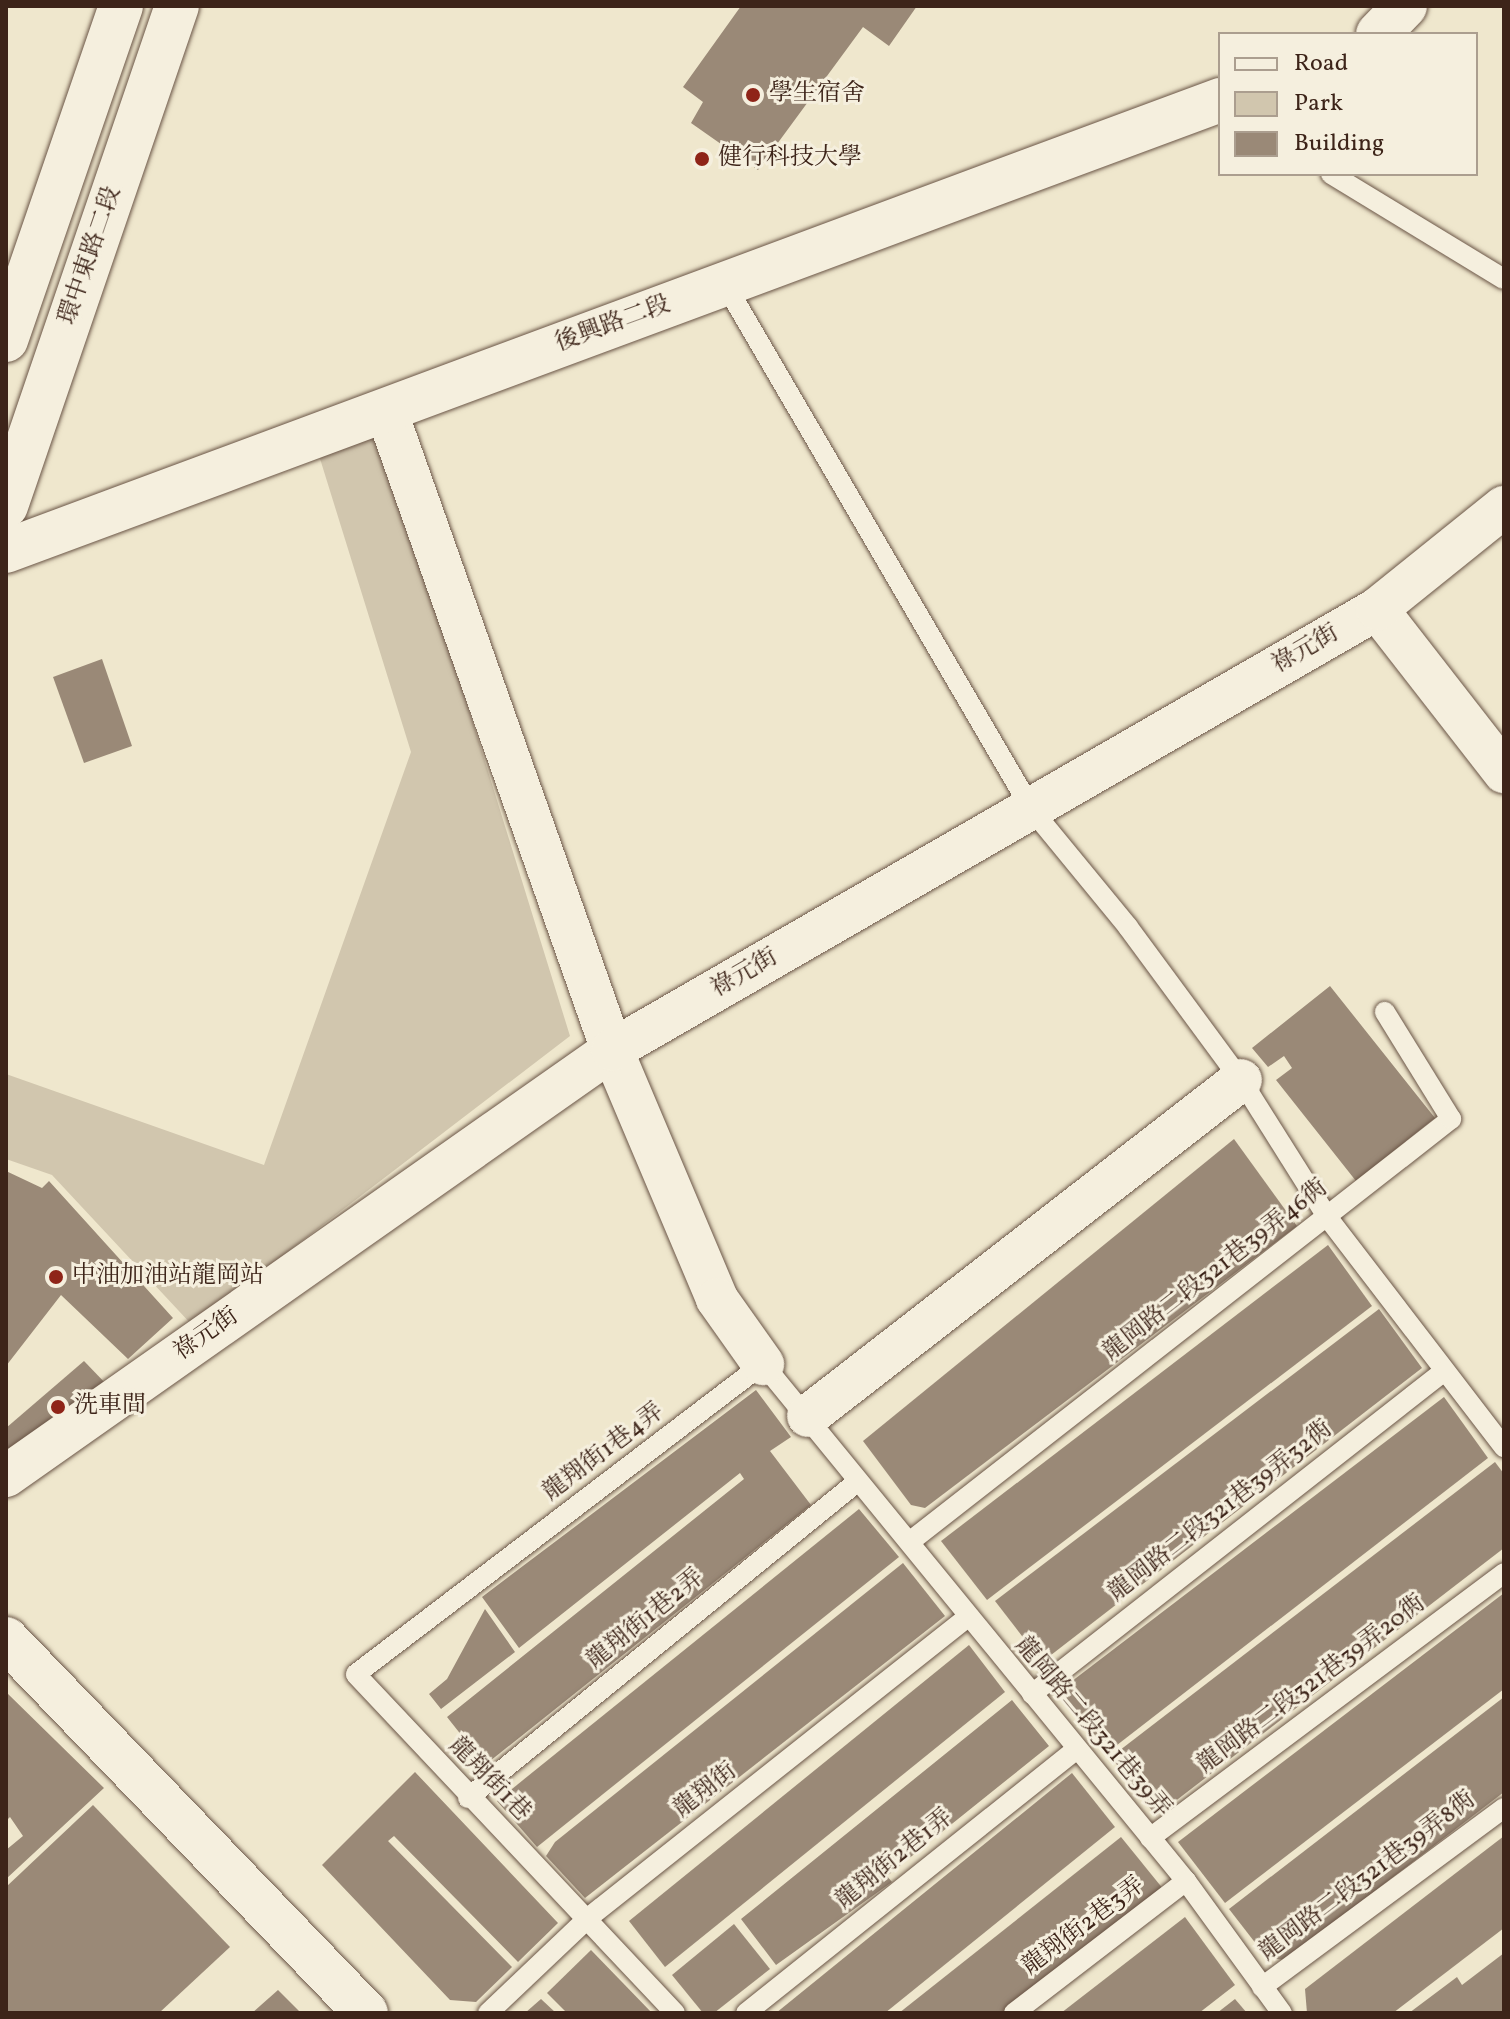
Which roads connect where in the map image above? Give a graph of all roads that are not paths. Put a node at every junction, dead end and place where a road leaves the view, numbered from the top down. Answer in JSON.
{"nodes":[{"id":1,"x":121,"y":6,"type":"edge"},
{"id":2,"x":177,"y":6,"type":"edge"},
{"id":3,"x":1405,"y":6,"type":"edge"},
{"id":4,"x":1380,"y":32,"type":"edge"},
{"id":5,"x":1218,"y":103,"type":"edge"},
{"id":6,"x":1334,"y":176,"type":"edge"},
{"id":7,"x":1504,"y":279,"type":"edge"},
{"id":8,"x":725,"y":284,"type":"junction"},
{"id":9,"x":6,"y":340,"type":"edge"},
{"id":10,"x":386,"y":410,"type":"junction"},
{"id":11,"x":6,"y":506,"type":"edge"},
{"id":12,"x":1504,"y":507,"type":"edge"},
{"id":13,"x":6,"y":551,"type":"edge"},
{"id":14,"x":1377,"y":609,"type":"junction"},
{"id":15,"x":1504,"y":772,"type":"edge"},
{"id":16,"x":1032,"y":810,"type":"junction"},
{"id":17,"x":1385,"y":1012,"type":"dead end"},
{"id":18,"x":612,"y":1050,"type":"junction"},
{"id":19,"x":1241,"y":1080,"type":"junction"},
{"id":20,"x":1328,"y":1218,"type":"junction"},
{"id":21,"x":763,"y":1364,"type":"junction"},
{"id":22,"x":1443,"y":1372,"type":"junction"},
{"id":23,"x":808,"y":1416,"type":"junction"},
{"id":24,"x":1504,"y":1447,"type":"edge"},
{"id":25,"x":6,"y":1476,"type":"edge"},
{"id":26,"x":857,"y":1482,"type":"junction"},
{"id":27,"x":912,"y":1540,"type":"junction"},
{"id":28,"x":1504,"y":1573,"type":"edge"},
{"id":29,"x":965,"y":1619,"type":"junction"},
{"id":30,"x":6,"y":1639,"type":"edge"},
{"id":31,"x":356,"y":1674,"type":"joint"},
{"id":32,"x":1032,"y":1694,"type":"junction"},
{"id":33,"x":1077,"y":1749,"type":"junction"},
{"id":34,"x":468,"y":1798,"type":"junction"},
{"id":35,"x":1504,"y":1808,"type":"edge"},
{"id":36,"x":1150,"y":1838,"type":"junction"},
{"id":37,"x":1186,"y":1881,"type":"junction"},
{"id":38,"x":588,"y":1918,"type":"junction"},
{"id":39,"x":1262,"y":1987,"type":"junction"},
{"id":40,"x":355,"y":2009,"type":"edge"},
{"id":41,"x":488,"y":2013,"type":"edge"},
{"id":42,"x":675,"y":2013,"type":"edge"},
{"id":43,"x":746,"y":2013,"type":"edge"},
{"id":44,"x":1014,"y":2013,"type":"edge"},
{"id":45,"x":1282,"y":2013,"type":"edge"}],
"edges":[{"from":1,"to":9,"type":"street"},
{"from":2,"to":11,"type":"street","name":"環中東路二段"},
{"from":3,"to":4,"type":"street"},
{"from":5,"to":8,"type":"street","name":"後興路二段"},
{"from":6,"to":7,"type":"lane"},
{"from":8,"to":10,"type":"street","name":"後興路二段"},
{"from":8,"to":16,"type":"lane"},
{"from":10,"to":13,"type":"street","name":"後興路二段"},
{"from":10,"to":18,"type":"street"},
{"from":12,"to":14,"type":"street","name":"祿元街"},
{"from":14,"to":15,"type":"street"},
{"from":14,"to":16,"type":"street","name":"祿元街"},
{"from":16,"to":18,"type":"street","name":"祿元街"},
{"from":16,"to":19,"type":"lane"},
{"from":17,"to":20,"type":"lane","name":"龍岡路二段321巷39弄46衖"},
{"from":18,"to":21,"type":"street"},
{"from":18,"to":25,"type":"street","name":"祿元街"},
{"from":19,"to":20,"type":"lane"},
{"from":19,"to":23,"type":"street"},
{"from":20,"to":22,"type":"lane"},
{"from":20,"to":27,"type":"lane","name":"龍岡路二段321巷39弄46衖"},
{"from":21,"to":23,"type":"lane"},
{"from":21,"to":31,"type":"lane","name":"龍翔街1巷4弄"},
{"from":22,"to":24,"type":"lane"},
{"from":22,"to":32,"type":"lane","name":"龍岡路二段321巷39弄32衖"},
{"from":23,"to":26,"type":"lane"},
{"from":26,"to":27,"type":"lane","name":"龍岡路二段321巷39弄"},
{"from":26,"to":34,"type":"lane","name":"龍翔街1巷2弄"},
{"from":27,"to":29,"type":"lane","name":"龍岡路二段321巷39弄"},
{"from":28,"to":36,"type":"lane","name":"龍岡路二段321巷39弄20衖"},
{"from":29,"to":32,"type":"lane","name":"龍岡路二段321巷39弄"},
{"from":29,"to":38,"type":"lane","name":"龍翔街"},
{"from":30,"to":40,"type":"street"},
{"from":31,"to":34,"type":"lane","name":"龍翔街1巷"},
{"from":32,"to":33,"type":"lane","name":"龍岡路二段321巷39弄"},
{"from":33,"to":36,"type":"lane","name":"龍岡路二段321巷39弄"},
{"from":33,"to":43,"type":"lane","name":"龍翔街2巷1弄"},
{"from":34,"to":38,"type":"lane","name":"龍翔街1巷"},
{"from":35,"to":39,"type":"lane","name":"龍岡路二段321巷39弄8衖"},
{"from":36,"to":37,"type":"lane","name":"龍岡路二段321巷39弄"},
{"from":37,"to":39,"type":"lane","name":"龍岡路二段321巷39弄"},
{"from":37,"to":44,"type":"lane","name":"龍翔街2巷3弄"},
{"from":38,"to":41,"type":"lane","name":"龍翔街"},
{"from":38,"to":42,"type":"lane","name":"龍翔街1巷"},
{"from":39,"to":45,"type":"lane","name":"龍岡路二段321巷39弄"}]}
